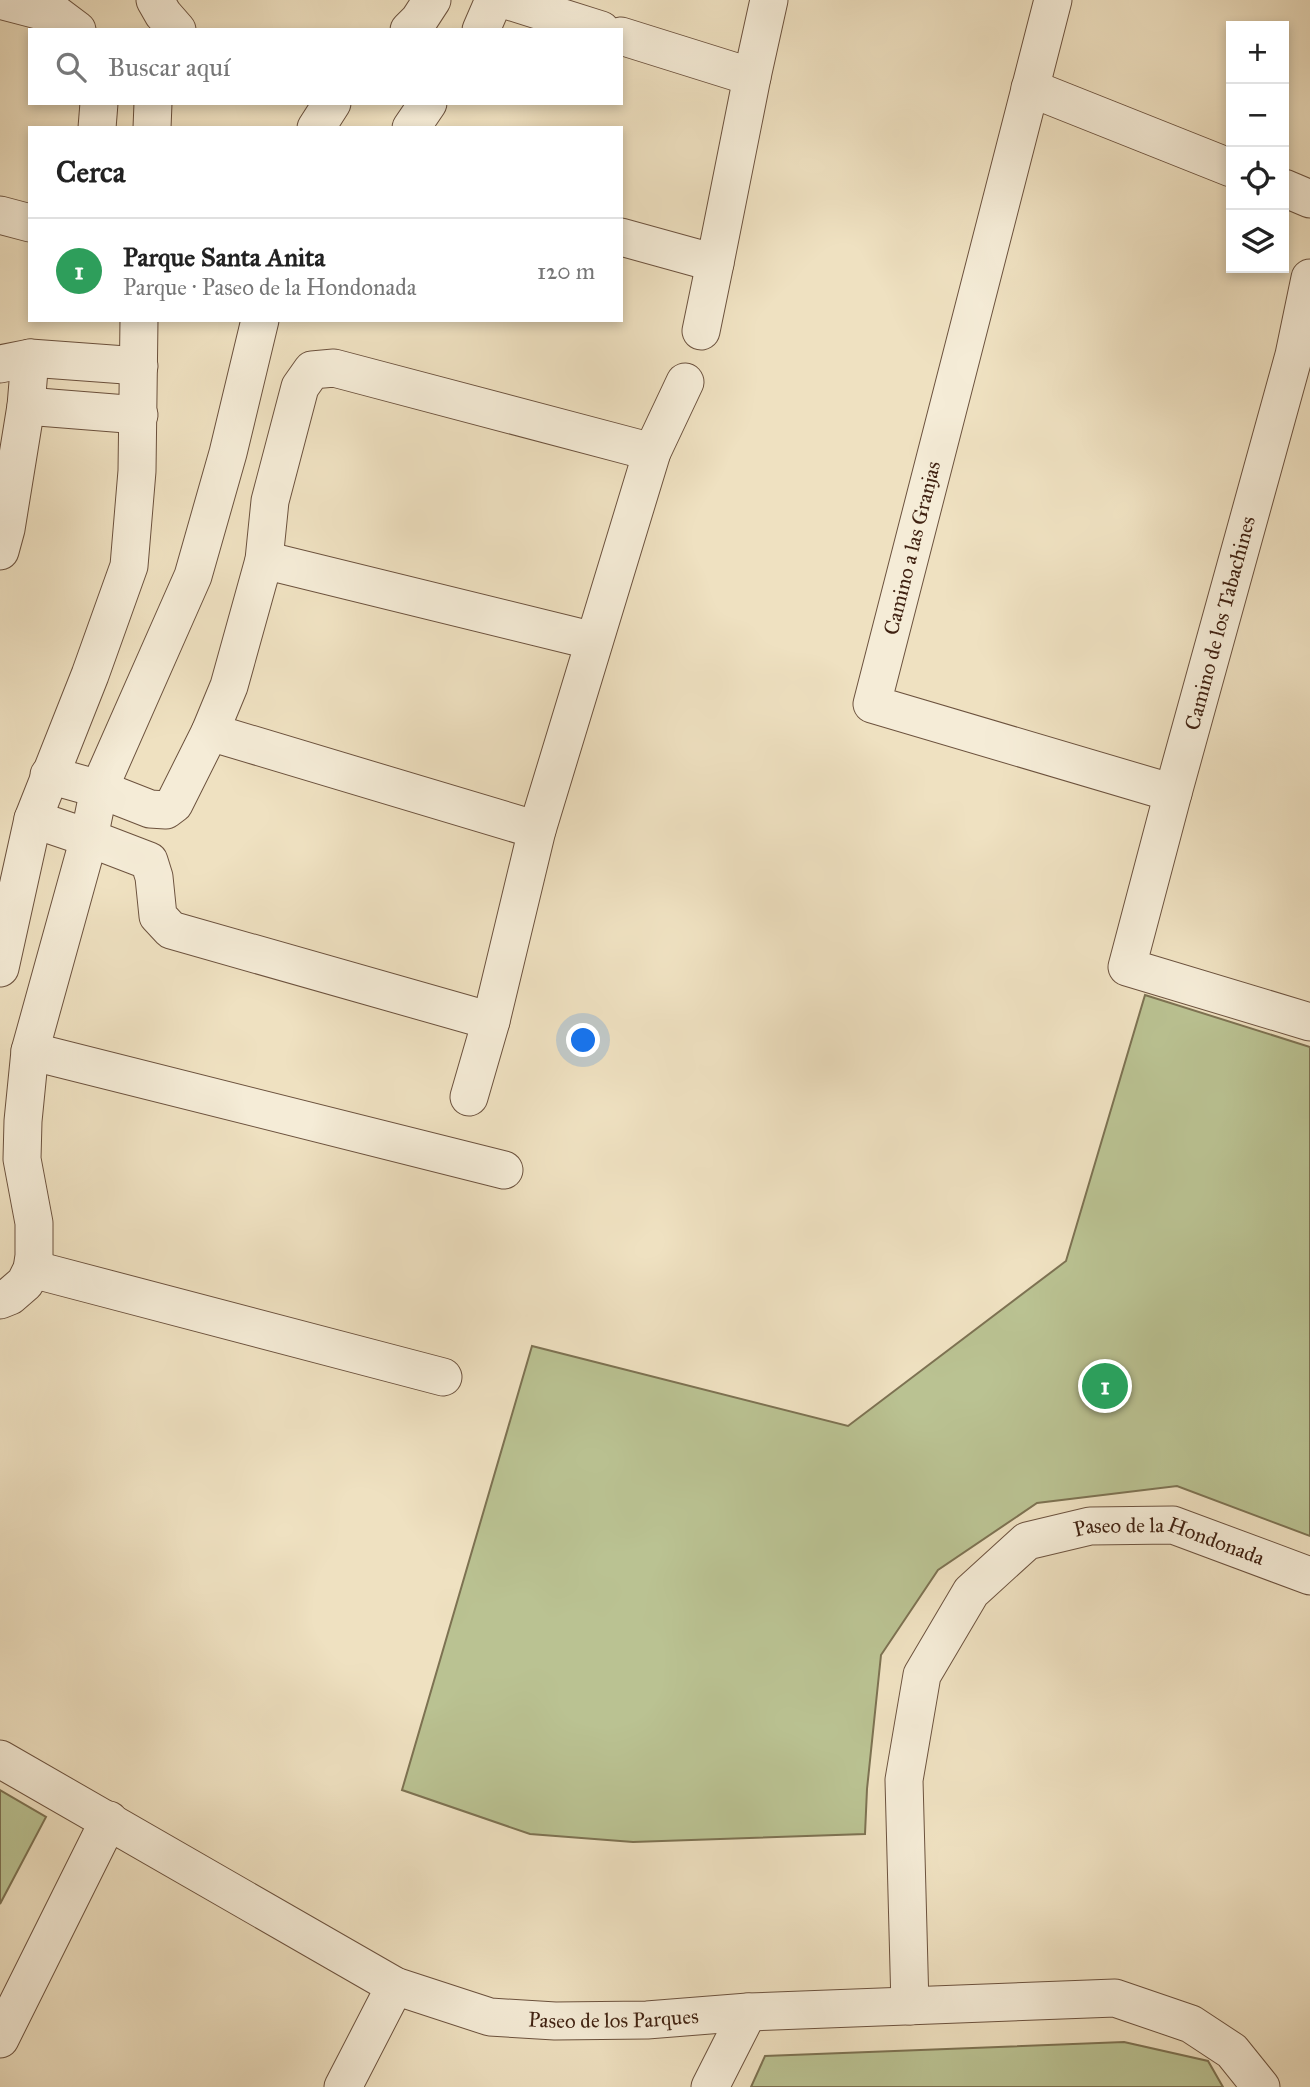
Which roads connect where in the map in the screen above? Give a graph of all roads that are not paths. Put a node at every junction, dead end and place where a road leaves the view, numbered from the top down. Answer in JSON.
{"nodes":[{"id":1,"x":0,"y":0,"type":"edge"},
{"id":2,"x":432,"y":0,"type":"edge"},
{"id":3,"x":494,"y":0,"type":"edge"},
{"id":4,"x":506,"y":0,"type":"edge"},
{"id":5,"x":769,"y":0,"type":"edge"},
{"id":6,"x":1053,"y":0,"type":"edge"},
{"id":7,"x":64,"y":15,"type":"edge"},
{"id":8,"x":411,"y":28,"type":"edge"},
{"id":9,"x":482,"y":28,"type":"edge"},
{"id":10,"x":595,"y":28,"type":"edge"},
{"id":11,"x":623,"y":37,"type":"edge"},
{"id":12,"x":752,"y":77,"type":"junction"},
{"id":13,"x":1030,"y":88,"type":"junction"},
{"id":14,"x":99,"y":105,"type":"edge"},
{"id":15,"x":153,"y":105,"type":"edge"},
{"id":16,"x":331,"y":105,"type":"edge"},
{"id":17,"x":427,"y":105,"type":"edge"},
{"id":18,"x":97,"y":126,"type":"edge"},
{"id":19,"x":152,"y":126,"type":"edge"},
{"id":20,"x":317,"y":126,"type":"edge"},
{"id":21,"x":412,"y":126,"type":"edge"},
{"id":22,"x":1226,"y":166,"type":"edge"},
{"id":23,"x":1289,"y":190,"type":"edge"},
{"id":24,"x":1310,"y":199,"type":"edge"},
{"id":25,"x":0,"y":215,"type":"edge"},
{"id":26,"x":28,"y":222,"type":"edge"},
{"id":27,"x":623,"y":238,"type":"edge"},
{"id":28,"x":715,"y":262,"type":"junction"},
{"id":29,"x":1310,"y":278,"type":"edge"},
{"id":30,"x":139,"y":322,"type":"edge"},
{"id":31,"x":260,"y":322,"type":"edge"},
{"id":32,"x":701,"y":331,"type":"dead end"},
{"id":33,"x":15,"y":361,"type":"edge"},
{"id":34,"x":139,"y":366,"type":"junction"},
{"id":35,"x":685,"y":383,"type":"dead end"},
{"id":36,"x":26,"y":407,"type":"junction"},
{"id":37,"x":139,"y":415,"type":"junction"},
{"id":38,"x":652,"y":452,"type":"junction"},
{"id":39,"x":0,"y":551,"type":"edge"},
{"id":40,"x":264,"y":560,"type":"junction"},
{"id":41,"x":594,"y":641,"type":"junction"},
{"id":42,"x":210,"y":732,"type":"junction"},
{"id":43,"x":49,"y":775,"type":"junction"},
{"id":44,"x":99,"y":789,"type":"junction"},
{"id":45,"x":1173,"y":793,"type":"junction"},
{"id":46,"x":33,"y":819,"type":"junction"},
{"id":47,"x":537,"y":830,"type":"junction"},
{"id":48,"x":89,"y":838,"type":"junction"},
{"id":49,"x":0,"y":968,"type":"edge"},
{"id":50,"x":491,"y":1021,"type":"junction"},
{"id":51,"x":1310,"y":1022,"type":"edge"},
{"id":52,"x":30,"y":1051,"type":"junction"},
{"id":53,"x":469,"y":1097,"type":"dead end"},
{"id":54,"x":11,"y":1166,"type":"edge"},
{"id":55,"x":504,"y":1170,"type":"dead end"},
{"id":56,"x":32,"y":1269,"type":"junction"},
{"id":57,"x":0,"y":1300,"type":"edge"},
{"id":58,"x":443,"y":1377,"type":"dead end"},
{"id":59,"x":1310,"y":1576,"type":"edge"},
{"id":60,"x":0,"y":1759,"type":"edge"},
{"id":61,"x":109,"y":1820,"type":"junction"},
{"id":62,"x":395,"y":1986,"type":"junction"},
{"id":63,"x":910,"y":2006,"type":"junction"},
{"id":64,"x":748,"y":2012,"type":"junction"},
{"id":65,"x":0,"y":2039,"type":"edge"},
{"id":66,"x":343,"y":2087,"type":"edge"},
{"id":67,"x":710,"y":2087,"type":"edge"},
{"id":68,"x":1261,"y":2087,"type":"edge"}],
"edges":[{"from":1,"to":7,"type":"street"},
{"from":2,"to":8,"type":"street"},
{"from":3,"to":9,"type":"street"},
{"from":4,"to":10,"type":"street"},
{"from":5,"to":12,"type":"street"},
{"from":6,"to":13,"type":"street","name":"Camino a las Granjas"},
{"from":11,"to":12,"type":"street"},
{"from":12,"to":28,"type":"street"},
{"from":13,"to":22,"type":"street"},
{"from":13,"to":45,"type":"street","name":"Camino a las Granjas"},
{"from":14,"to":18,"type":"street"},
{"from":15,"to":19,"type":"street"},
{"from":16,"to":20,"type":"street"},
{"from":17,"to":21,"type":"street"},
{"from":23,"to":24,"type":"street"},
{"from":25,"to":26,"type":"street"},
{"from":27,"to":28,"type":"street"},
{"from":28,"to":32,"type":"street"},
{"from":29,"to":45,"type":"street","name":"Camino de los Tabachines"},
{"from":30,"to":34,"type":"street"},
{"from":31,"to":44,"type":"street"},
{"from":33,"to":34,"type":"street"},
{"from":33,"to":36,"type":"street"},
{"from":34,"to":37,"type":"street"},
{"from":35,"to":38,"type":"street"},
{"from":36,"to":37,"type":"street"},
{"from":36,"to":39,"type":"street"},
{"from":37,"to":43,"type":"street"},
{"from":38,"to":40,"type":"street"},
{"from":38,"to":41,"type":"street"},
{"from":40,"to":41,"type":"street"},
{"from":40,"to":42,"type":"street"},
{"from":41,"to":47,"type":"street"},
{"from":42,"to":44,"type":"street"},
{"from":42,"to":47,"type":"street"},
{"from":43,"to":44,"type":"street"},
{"from":43,"to":46,"type":"street"},
{"from":44,"to":48,"type":"street"},
{"from":45,"to":51,"type":"street","name":"Camino de los Tabachines"},
{"from":46,"to":48,"type":"street"},
{"from":46,"to":49,"type":"street"},
{"from":47,"to":50,"type":"street"},
{"from":48,"to":50,"type":"street"},
{"from":48,"to":52,"type":"street"},
{"from":50,"to":53,"type":"street"},
{"from":52,"to":54,"type":"street"},
{"from":52,"to":55,"type":"street"},
{"from":54,"to":56,"type":"street"},
{"from":56,"to":57,"type":"street"},
{"from":56,"to":58,"type":"street"},
{"from":59,"to":63,"type":"street","name":"Paseo de la Hondonada"},
{"from":60,"to":61,"type":"street","name":"Paseo de los Parques"},
{"from":61,"to":62,"type":"street","name":"Paseo de los Parques"},
{"from":61,"to":65,"type":"street"},
{"from":62,"to":64,"type":"street","name":"Paseo de los Parques"},
{"from":62,"to":66,"type":"street"},
{"from":63,"to":64,"type":"street","name":"Paseo de los Parques"},
{"from":63,"to":68,"type":"street","name":"Paseo de los Parques"},
{"from":64,"to":67,"type":"street"}]}
